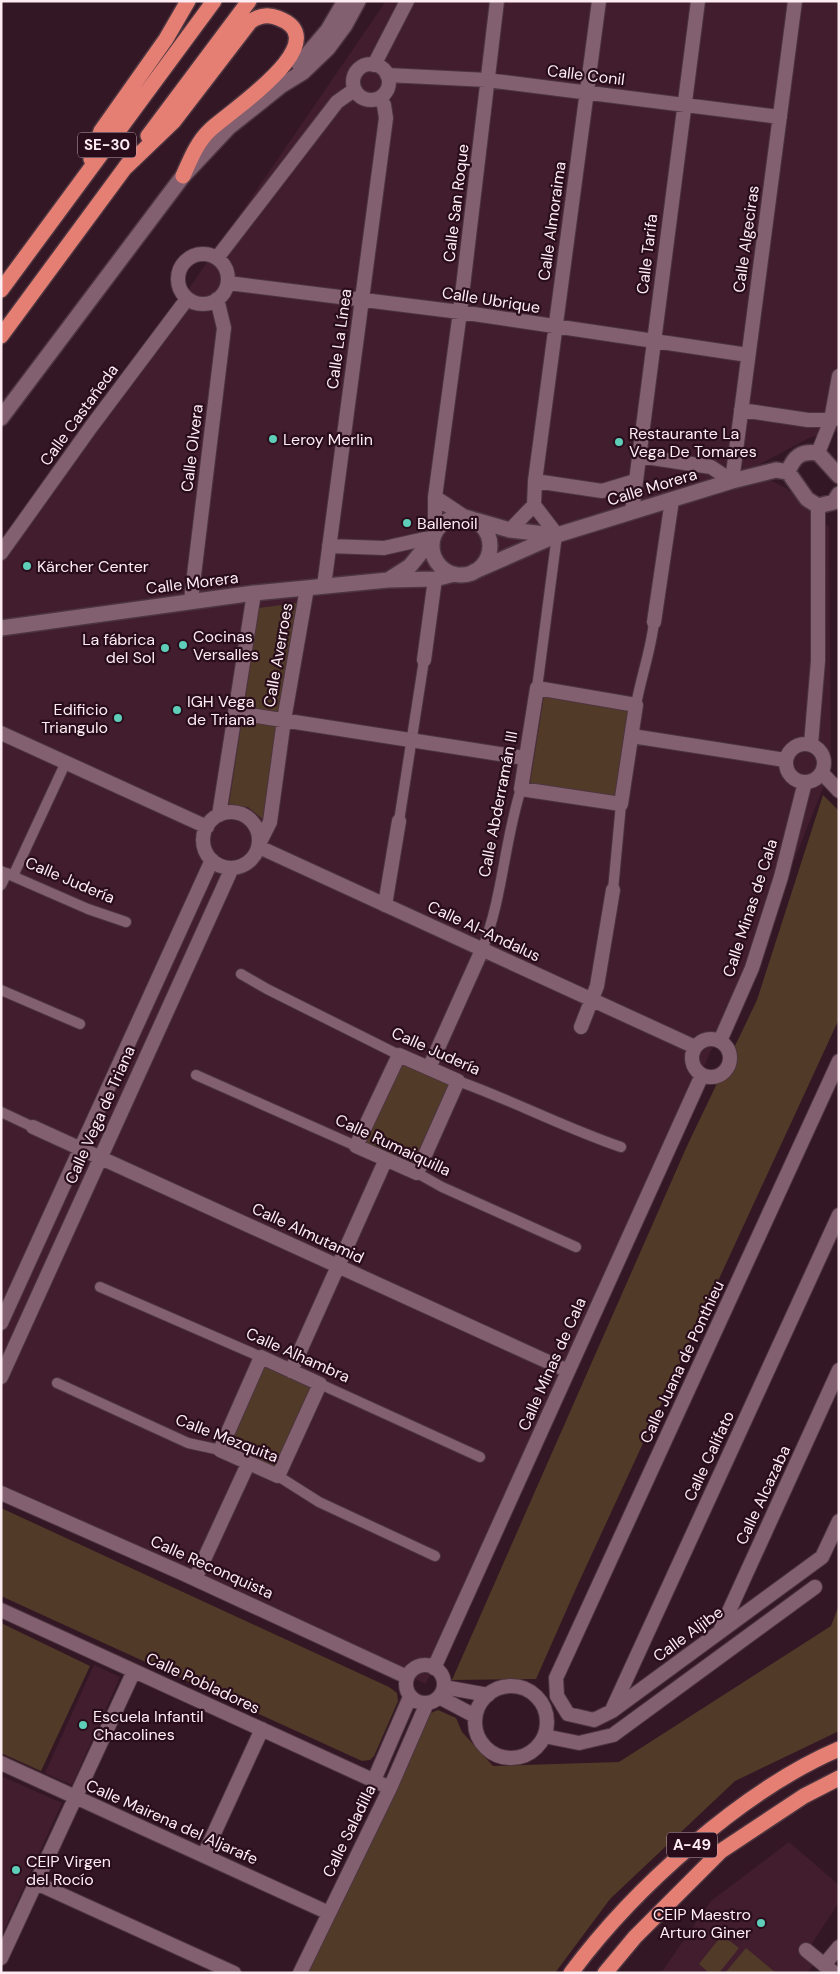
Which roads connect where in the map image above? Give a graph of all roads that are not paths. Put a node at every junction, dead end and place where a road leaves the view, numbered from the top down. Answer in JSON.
{"nodes":[{"id":1,"x":188,"y":1,"type":"edge"},
{"id":2,"x":214,"y":1,"type":"edge"},
{"id":3,"x":249,"y":1,"type":"edge"},
{"id":4,"x":345,"y":1,"type":"edge"},
{"id":5,"x":358,"y":1,"type":"edge"},
{"id":6,"x":407,"y":1,"type":"edge"},
{"id":7,"x":498,"y":1,"type":"edge"},
{"id":8,"x":599,"y":1,"type":"edge"},
{"id":9,"x":698,"y":1,"type":"edge"},
{"id":10,"x":795,"y":1,"type":"edge"},
{"id":11,"x":374,"y":65,"type":"junction"},
{"id":12,"x":387,"y":75,"type":"junction"},
{"id":13,"x":487,"y":80,"type":"junction"},
{"id":14,"x":282,"y":85,"type":"junction"},
{"id":15,"x":354,"y":90,"type":"junction"},
{"id":16,"x":587,"y":93,"type":"junction"},
{"id":17,"x":380,"y":98,"type":"junction"},
{"id":18,"x":684,"y":105,"type":"junction"},
{"id":19,"x":780,"y":117,"type":"junction"},
{"id":20,"x":124,"y":168,"type":"junction"},
{"id":21,"x":85,"y":176,"type":"junction"},
{"id":22,"x":183,"y":176,"type":"junction"},
{"id":23,"x":217,"y":258,"type":"junction"},
{"id":24,"x":228,"y":283,"type":"junction"},
{"id":25,"x":1,"y":290,"type":"edge"},
{"id":26,"x":188,"y":299,"type":"junction"},
{"id":27,"x":217,"y":299,"type":"junction"},
{"id":28,"x":362,"y":300,"type":"junction"},
{"id":29,"x":460,"y":312,"type":"junction"},
{"id":30,"x":556,"y":327,"type":"junction"},
{"id":31,"x":1,"y":336,"type":"edge"},
{"id":32,"x":654,"y":341,"type":"junction"},
{"id":33,"x":748,"y":355,"type":"junction"},
{"id":34,"x":839,"y":376,"type":"edge"},
{"id":35,"x":741,"y":410,"type":"junction"},
{"id":36,"x":1,"y":418,"type":"edge"},
{"id":37,"x":835,"y":419,"type":"edge"},
{"id":38,"x":818,"y":453,"type":"junction"},
{"id":39,"x":639,"y":456,"type":"junction"},
{"id":40,"x":788,"y":472,"type":"junction"},
{"id":41,"x":839,"y":476,"type":"edge"},
{"id":42,"x":535,"y":481,"type":"junction"},
{"id":43,"x":635,"y":481,"type":"junction"},
{"id":44,"x":732,"y":481,"type":"junction"},
{"id":45,"x":435,"y":497,"type":"junction"},
{"id":46,"x":672,"y":500,"type":"junction"},
{"id":47,"x":837,"y":500,"type":"edge"},
{"id":48,"x":534,"y":505,"type":"junction"},
{"id":49,"x":818,"y":506,"type":"junction"},
{"id":50,"x":632,"y":512,"type":"junction"},
{"id":51,"x":466,"y":518,"type":"junction"},
{"id":52,"x":510,"y":530,"type":"junction"},
{"id":53,"x":557,"y":535,"type":"junction"},
{"id":54,"x":434,"y":536,"type":"junction"},
{"id":55,"x":329,"y":546,"type":"junction"},
{"id":56,"x":1,"y":553,"type":"edge"},
{"id":57,"x":473,"y":572,"type":"junction"},
{"id":58,"x":454,"y":574,"type":"junction"},
{"id":59,"x":435,"y":579,"type":"junction"},
{"id":60,"x":388,"y":580,"type":"junction"},
{"id":61,"x":324,"y":586,"type":"junction"},
{"id":62,"x":307,"y":588,"type":"junction"},
{"id":63,"x":254,"y":593,"type":"junction"},
{"id":64,"x":192,"y":600,"type":"junction"},
{"id":65,"x":654,"y":622,"type":"joint"},
{"id":66,"x":1,"y":628,"type":"edge"},
{"id":67,"x":424,"y":660,"type":"joint"},
{"id":68,"x":537,"y":688,"type":"junction"},
{"id":69,"x":636,"y":705,"type":"junction"},
{"id":70,"x":236,"y":713,"type":"junction"},
{"id":71,"x":284,"y":720,"type":"junction"},
{"id":72,"x":1,"y":733,"type":"edge"},
{"id":73,"x":632,"y":736,"type":"junction"},
{"id":74,"x":411,"y":740,"type":"junction"},
{"id":75,"x":811,"y":744,"type":"junction"},
{"id":76,"x":525,"y":758,"type":"junction"},
{"id":77,"x":785,"y":760,"type":"junction"},
{"id":78,"x":66,"y":762,"type":"junction"},
{"id":79,"x":822,"y":773,"type":"junction"},
{"id":80,"x":805,"y":782,"type":"junction"},
{"id":81,"x":521,"y":789,"type":"junction"},
{"id":82,"x":839,"y":790,"type":"edge"},
{"id":83,"x":621,"y":804,"type":"junction"},
{"id":84,"x":219,"y":815,"type":"junction"},
{"id":85,"x":399,"y":821,"type":"joint"},
{"id":86,"x":206,"y":827,"type":"junction"},
{"id":87,"x":259,"y":846,"type":"junction"},
{"id":88,"x":212,"y":860,"type":"junction"},
{"id":89,"x":232,"y":868,"type":"junction"},
{"id":90,"x":7,"y":873,"type":"edge"},
{"id":91,"x":1,"y":885,"type":"edge"},
{"id":92,"x":613,"y":890,"type":"joint"},
{"id":93,"x":384,"y":904,"type":"junction"},
{"id":94,"x":126,"y":922,"type":"dead end"},
{"id":95,"x":482,"y":950,"type":"junction"},
{"id":96,"x":242,"y":974,"type":"dead end"},
{"id":97,"x":1,"y":990,"type":"edge"},
{"id":98,"x":593,"y":1000,"type":"junction"},
{"id":99,"x":80,"y":1024,"type":"dead end"},
{"id":100,"x":580,"y":1027,"type":"dead end"},
{"id":101,"x":720,"y":1041,"type":"junction"},
{"id":102,"x":695,"y":1047,"type":"junction"},
{"id":103,"x":399,"y":1054,"type":"junction"},
{"id":104,"x":839,"y":1061,"type":"edge"},
{"id":105,"x":429,"y":1068,"type":"junction"},
{"id":106,"x":196,"y":1075,"type":"dead end"},
{"id":107,"x":702,"y":1075,"type":"junction"},
{"id":108,"x":458,"y":1081,"type":"junction"},
{"id":109,"x":1,"y":1112,"type":"edge"},
{"id":110,"x":33,"y":1127,"type":"joint"},
{"id":111,"x":356,"y":1146,"type":"junction"},
{"id":112,"x":622,"y":1147,"type":"dead end"},
{"id":113,"x":81,"y":1148,"type":"junction"},
{"id":114,"x":100,"y":1158,"type":"junction"},
{"id":115,"x":386,"y":1160,"type":"junction"},
{"id":116,"x":417,"y":1173,"type":"junction"},
{"id":117,"x":839,"y":1215,"type":"edge"},
{"id":118,"x":576,"y":1247,"type":"dead end"},
{"id":119,"x":338,"y":1266,"type":"junction"},
{"id":120,"x":100,"y":1287,"type":"dead end"},
{"id":121,"x":1,"y":1323,"type":"edge"},
{"id":122,"x":261,"y":1357,"type":"junction"},
{"id":123,"x":839,"y":1370,"type":"edge"},
{"id":124,"x":291,"y":1371,"type":"junction"},
{"id":125,"x":568,"y":1371,"type":"junction"},
{"id":126,"x":1,"y":1377,"type":"edge"},
{"id":127,"x":57,"y":1384,"type":"dead end"},
{"id":128,"x":320,"y":1384,"type":"junction"},
{"id":129,"x":220,"y":1450,"type":"junction"},
{"id":130,"x":480,"y":1457,"type":"dead end"},
{"id":131,"x":248,"y":1464,"type":"junction"},
{"id":132,"x":278,"y":1476,"type":"junction"},
{"id":133,"x":1,"y":1492,"type":"edge"},
{"id":134,"x":839,"y":1521,"type":"edge"},
{"id":135,"x":435,"y":1556,"type":"dead end"},
{"id":136,"x":196,"y":1579,"type":"junction"},
{"id":137,"x":815,"y":1587,"type":"dead end"},
{"id":138,"x":1,"y":1610,"type":"edge"},
{"id":139,"x":718,"y":1634,"type":"junction"},
{"id":140,"x":434,"y":1668,"type":"junction"},
{"id":141,"x":134,"y":1671,"type":"junction"},
{"id":142,"x":407,"y":1677,"type":"junction"},
{"id":143,"x":556,"y":1678,"type":"joint"},
{"id":144,"x":488,"y":1694,"type":"junction"},
{"id":145,"x":437,"y":1696,"type":"junction"},
{"id":146,"x":410,"y":1697,"type":"junction"},
{"id":147,"x":612,"y":1711,"type":"junction"},
{"id":148,"x":475,"y":1716,"type":"junction"},
{"id":149,"x":262,"y":1729,"type":"junction"},
{"id":150,"x":544,"y":1736,"type":"junction"},
{"id":151,"x":839,"y":1749,"type":"edge"},
{"id":152,"x":1,"y":1763,"type":"edge"},
{"id":153,"x":839,"y":1778,"type":"edge"},
{"id":154,"x":374,"y":1780,"type":"junction"},
{"id":155,"x":390,"y":1788,"type":"junction"},
{"id":156,"x":76,"y":1797,"type":"junction"},
{"id":157,"x":204,"y":1856,"type":"junction"},
{"id":158,"x":36,"y":1883,"type":"junction"},
{"id":159,"x":329,"y":1912,"type":"junction"},
{"id":160,"x":839,"y":1947,"type":"edge"},
{"id":161,"x":806,"y":1950,"type":"dead end"},
{"id":162,"x":1,"y":1958,"type":"edge"},
{"id":163,"x":829,"y":1969,"type":"edge"},
{"id":164,"x":234,"y":1973,"type":"edge"},
{"id":165,"x":300,"y":1973,"type":"edge"},
{"id":166,"x":571,"y":1973,"type":"edge"},
{"id":167,"x":605,"y":1973,"type":"edge"}],
"edges":[{"from":1,"to":21,"type":"highway"},
{"from":2,"to":21,"type":"highway","number":"SE-30"},
{"from":3,"to":20,"type":"highway","number":"SE-30"},
{"from":4,"to":14,"type":"street"},
{"from":5,"to":14,"type":"street"},
{"from":6,"to":11,"type":"street"},
{"from":7,"to":13,"type":"street","name":"Calle San Roque"},
{"from":8,"to":16,"type":"street","name":"Calle Almoraima"},
{"from":9,"to":18,"type":"street","name":"Calle Tarifa"},
{"from":10,"to":19,"type":"street","name":"Calle Algeciras"},
{"from":11,"to":12,"type":"street"},
{"from":11,"to":15,"type":"street"},
{"from":12,"to":13,"type":"street","name":"Calle Conil"},
{"from":12,"to":17,"type":"street"},
{"from":13,"to":16,"type":"street","name":"Calle Conil"},
{"from":13,"to":29,"type":"street","name":"Calle San Roque"},
{"from":14,"to":22,"type":"street"},
{"from":15,"to":17,"type":"street"},
{"from":15,"to":23,"type":"street"},
{"from":16,"to":18,"type":"street","name":"Calle Conil"},
{"from":16,"to":30,"type":"street","name":"Calle Almoraima"},
{"from":17,"to":28,"type":"street","name":"Calle La Línea"},
{"from":18,"to":19,"type":"street","name":"Calle Conil"},
{"from":18,"to":32,"type":"street","name":"Calle Tarifa"},
{"from":19,"to":33,"type":"street","name":"Calle Algeciras"},
{"from":20,"to":22,"type":"highway"},
{"from":20,"to":31,"type":"highway","number":"SE-30"},
{"from":21,"to":25,"type":"highway","number":"SE-30"},
{"from":22,"to":36,"type":"street"},
{"from":23,"to":24,"type":"street"},
{"from":23,"to":26,"type":"street"},
{"from":24,"to":27,"type":"street"},
{"from":24,"to":28,"type":"street","name":"Calle Ubrique"},
{"from":26,"to":27,"type":"street"},
{"from":26,"to":56,"type":"street","name":"Calle Castañeda"},
{"from":27,"to":64,"type":"street","name":"Calle Olvera"},
{"from":28,"to":29,"type":"street","name":"Calle Ubrique"},
{"from":28,"to":55,"type":"street","name":"Calle La Línea"},
{"from":29,"to":30,"type":"street","name":"Calle Ubrique"},
{"from":29,"to":45,"type":"street","name":"Calle San Roque"},
{"from":30,"to":32,"type":"street","name":"Calle Ubrique"},
{"from":30,"to":42,"type":"street","name":"Calle Almoraima"},
{"from":32,"to":33,"type":"street","name":"Calle Ubrique"},
{"from":32,"to":39,"type":"street","name":"Calle Tarifa"},
{"from":33,"to":35,"type":"street","name":"Calle Algeciras"},
{"from":34,"to":37,"type":"street"},
{"from":35,"to":37,"type":"street"},
{"from":35,"to":44,"type":"street","name":"Calle Algeciras"},
{"from":37,"to":38,"type":"street"},
{"from":38,"to":40,"type":"street"},
{"from":38,"to":41,"type":"street"},
{"from":39,"to":43,"type":"street","name":"Calle Tarifa"},
{"from":39,"to":44,"type":"street"},
{"from":40,"to":44,"type":"street","name":"Calle Morera"},
{"from":40,"to":49,"type":"street"},
{"from":42,"to":43,"type":"street"},
{"from":42,"to":48,"type":"street","name":"Calle Almoraima"},
{"from":43,"to":50,"type":"street","name":"Calle Tarifa"},
{"from":44,"to":46,"type":"street","name":"Calle Morera"},
{"from":45,"to":51,"type":"street"},
{"from":45,"to":54,"type":"street","name":"Calle San Roque"},
{"from":46,"to":50,"type":"street","name":"Calle Morera"},
{"from":46,"to":65,"type":"street"},
{"from":47,"to":49,"type":"street"},
{"from":48,"to":52,"type":"street"},
{"from":48,"to":53,"type":"street"},
{"from":49,"to":75,"type":"street"},
{"from":50,"to":53,"type":"street","name":"Calle Morera"},
{"from":51,"to":52,"type":"street","name":"Calle Morera"},
{"from":51,"to":54,"type":"street"},
{"from":51,"to":57,"type":"street"},
{"from":52,"to":53,"type":"street","name":"Calle Morera"},
{"from":53,"to":57,"type":"street","name":"Calle Morera"},
{"from":53,"to":68,"type":"street","name":"Calle Abderramán III"},
{"from":54,"to":55,"type":"street"},
{"from":54,"to":58,"type":"street"},
{"from":54,"to":60,"type":"street","name":"Calle Morera"},
{"from":55,"to":61,"type":"street","name":"Calle La Línea"},
{"from":57,"to":58,"type":"street"},
{"from":58,"to":59,"type":"street","name":"Calle Morera"},
{"from":59,"to":60,"type":"street","name":"Calle Morera"},
{"from":59,"to":67,"type":"street"},
{"from":60,"to":61,"type":"street","name":"Calle Morera"},
{"from":61,"to":62,"type":"street","name":"Calle Morera"},
{"from":62,"to":63,"type":"street","name":"Calle Morera"},
{"from":62,"to":71,"type":"street","name":"Calle Averroes"},
{"from":63,"to":64,"type":"street","name":"Calle Morera"},
{"from":63,"to":70,"type":"street","name":"Calle Averroes"},
{"from":64,"to":66,"type":"street","name":"Calle Morera"},
{"from":65,"to":69,"type":"street"},
{"from":67,"to":74,"type":"street"},
{"from":68,"to":69,"type":"street"},
{"from":68,"to":76,"type":"street","name":"Calle Abderramán III"},
{"from":69,"to":73,"type":"street"},
{"from":70,"to":71,"type":"street"},
{"from":70,"to":84,"type":"street","name":"Calle Averroes"},
{"from":71,"to":74,"type":"street"},
{"from":71,"to":87,"type":"street","name":"Calle Averroes"},
{"from":72,"to":78,"type":"street"},
{"from":73,"to":77,"type":"street"},
{"from":73,"to":83,"type":"street"},
{"from":74,"to":76,"type":"street"},
{"from":74,"to":85,"type":"street"},
{"from":75,"to":77,"type":"street"},
{"from":75,"to":79,"type":"street"},
{"from":76,"to":81,"type":"street","name":"Calle Abderramán III"},
{"from":77,"to":80,"type":"street"},
{"from":78,"to":86,"type":"street"},
{"from":78,"to":90,"type":"street"},
{"from":79,"to":80,"type":"street"},
{"from":79,"to":82,"type":"street"},
{"from":80,"to":101,"type":"street","name":"Calle Minas de Cala"},
{"from":81,"to":83,"type":"street"},
{"from":81,"to":95,"type":"street","name":"Calle Abderramán III"},
{"from":83,"to":92,"type":"street"},
{"from":84,"to":86,"type":"street"},
{"from":84,"to":87,"type":"street"},
{"from":85,"to":93,"type":"street"},
{"from":86,"to":88,"type":"street"},
{"from":87,"to":89,"type":"street"},
{"from":87,"to":93,"type":"street","name":"Calle Al-Andalus"},
{"from":88,"to":89,"type":"street"},
{"from":88,"to":113,"type":"street","name":"Calle Vega de Triana"},
{"from":89,"to":114,"type":"street","name":"Calle Vega de Triana"},
{"from":90,"to":91,"type":"street"},
{"from":90,"to":94,"type":"street","name":"Calle Judería"},
{"from":92,"to":98,"type":"street"},
{"from":93,"to":95,"type":"street","name":"Calle Al-Andalus"},
{"from":95,"to":98,"type":"street","name":"Calle Al-Andalus"},
{"from":95,"to":105,"type":"street","name":"Calle Abderramán III"},
{"from":96,"to":103,"type":"street","name":"Calle Judería"},
{"from":97,"to":99,"type":"street"},
{"from":98,"to":100,"type":"street"},
{"from":98,"to":102,"type":"street","name":"Calle Al-Andalus"},
{"from":101,"to":102,"type":"street"},
{"from":101,"to":107,"type":"street"},
{"from":102,"to":107,"type":"street"},
{"from":103,"to":105,"type":"street","name":"Calle Judería"},
{"from":103,"to":111,"type":"street"},
{"from":104,"to":143,"type":"street","name":"Calle Juana de Ponthieu"},
{"from":105,"to":108,"type":"street","name":"Calle Judería"},
{"from":106,"to":111,"type":"street","name":"Calle Rumaiquilla"},
{"from":107,"to":125,"type":"street","name":"Calle Minas de Cala"},
{"from":108,"to":112,"type":"street","name":"Calle Judería"},
{"from":108,"to":116,"type":"street"},
{"from":109,"to":110,"type":"street"},
{"from":110,"to":113,"type":"street","name":"Calle Almutamid"},
{"from":111,"to":115,"type":"street","name":"Calle Rumaiquilla"},
{"from":113,"to":114,"type":"street","name":"Calle Almutamid"},
{"from":113,"to":121,"type":"street","name":"Calle Vega de Triana"},
{"from":114,"to":119,"type":"street","name":"Calle Almutamid"},
{"from":114,"to":126,"type":"street","name":"Calle Vega de Triana"},
{"from":115,"to":116,"type":"street","name":"Calle Rumaiquilla"},
{"from":115,"to":119,"type":"street"},
{"from":116,"to":118,"type":"street","name":"Calle Rumaiquilla"},
{"from":117,"to":147,"type":"street","name":"Calle Califato"},
{"from":119,"to":124,"type":"street"},
{"from":119,"to":125,"type":"street","name":"Calle Almutamid"},
{"from":120,"to":122,"type":"street","name":"Calle Alhambra"},
{"from":122,"to":124,"type":"street","name":"Calle Alhambra"},
{"from":122,"to":129,"type":"street"},
{"from":123,"to":139,"type":"street","name":"Calle Alcazaba"},
{"from":124,"to":128,"type":"street","name":"Calle Alhambra"},
{"from":125,"to":140,"type":"street","name":"Calle Minas de Cala"},
{"from":127,"to":129,"type":"street","name":"Calle Mezquita"},
{"from":128,"to":130,"type":"street","name":"Calle Alhambra"},
{"from":128,"to":132,"type":"street"},
{"from":129,"to":131,"type":"street","name":"Calle Mezquita"},
{"from":131,"to":132,"type":"street","name":"Calle Mezquita"},
{"from":131,"to":136,"type":"street"},
{"from":132,"to":135,"type":"street","name":"Calle Mezquita"},
{"from":133,"to":136,"type":"street","name":"Calle Reconquista"},
{"from":134,"to":139,"type":"street","name":"Calle Aljibe"},
{"from":136,"to":142,"type":"street","name":"Calle Reconquista"},
{"from":137,"to":150,"type":"street"},
{"from":138,"to":141,"type":"street","name":"Calle Pobladores"},
{"from":139,"to":147,"type":"street","name":"Calle Aljibe"},
{"from":140,"to":142,"type":"street"},
{"from":140,"to":145,"type":"street"},
{"from":141,"to":149,"type":"street","name":"Calle Pobladores"},
{"from":141,"to":156,"type":"street"},
{"from":142,"to":146,"type":"street"},
{"from":143,"to":147,"type":"street","name":"Calle Aljibe"},
{"from":144,"to":145,"type":"street"},
{"from":144,"to":148,"type":"street"},
{"from":144,"to":150,"type":"street"},
{"from":145,"to":146,"type":"street"},
{"from":145,"to":148,"type":"street"},
{"from":145,"to":155,"type":"street","name":"Calle Saladilla"},
{"from":146,"to":154,"type":"street","name":"Calle Saladilla"},
{"from":148,"to":150,"type":"street"},
{"from":149,"to":154,"type":"street","name":"Calle Pobladores"},
{"from":149,"to":157,"type":"street"},
{"from":151,"to":166,"type":"highway","number":"A-49"},
{"from":152,"to":156,"type":"street","name":"Calle Mairena del Aljarafe"},
{"from":153,"to":167,"type":"highway","number":"A-49"},
{"from":154,"to":155,"type":"street","name":"Calle Pobladores"},
{"from":155,"to":159,"type":"street","name":"Calle Saladilla"},
{"from":156,"to":157,"type":"street","name":"Calle Mairena del Aljarafe"},
{"from":156,"to":158,"type":"street"},
{"from":157,"to":159,"type":"street","name":"Calle Mairena del Aljarafe"},
{"from":158,"to":162,"type":"street"},
{"from":158,"to":164,"type":"street"},
{"from":159,"to":165,"type":"street","name":"Calle Saladilla"},
{"from":160,"to":163,"type":"street"},
{"from":161,"to":163,"type":"street"}]}
